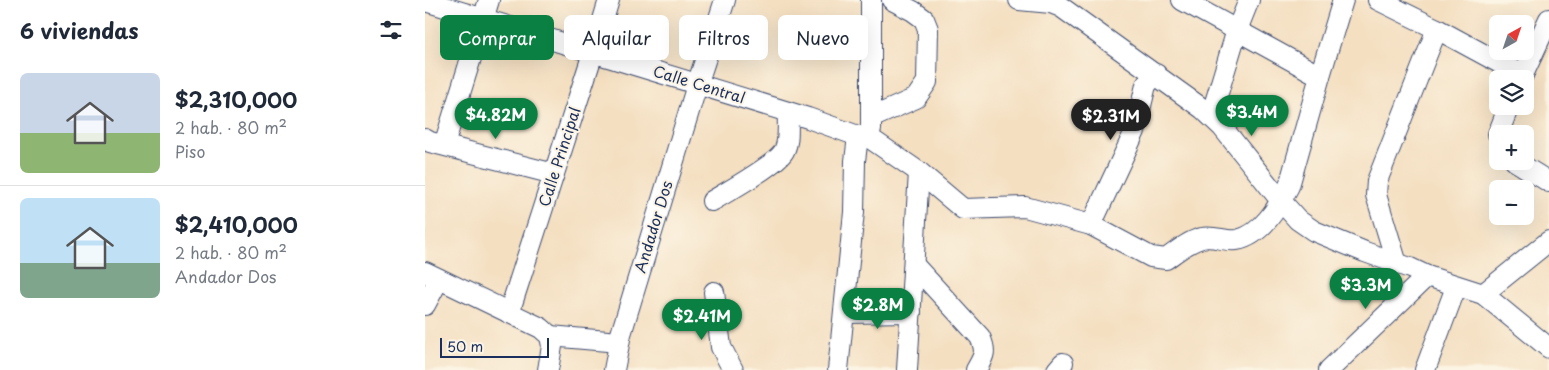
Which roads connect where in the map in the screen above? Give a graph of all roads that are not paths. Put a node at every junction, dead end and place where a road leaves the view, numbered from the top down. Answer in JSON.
{"nodes":[{"id":1,"x":609,"y":0,"type":"edge"},
{"id":2,"x":725,"y":0,"type":"edge"},
{"id":3,"x":871,"y":0,"type":"edge"},
{"id":4,"x":892,"y":0,"type":"edge"},
{"id":5,"x":1019,"y":0,"type":"edge"},
{"id":6,"x":1182,"y":0,"type":"edge"},
{"id":7,"x":1249,"y":0,"type":"edge"},
{"id":8,"x":1343,"y":0,"type":"edge"},
{"id":9,"x":1378,"y":0,"type":"edge"},
{"id":10,"x":425,"y":1,"type":"edge"},
{"id":11,"x":486,"y":9,"type":"edge"},
{"id":12,"x":604,"y":15,"type":"edge"},
{"id":13,"x":1549,"y":19,"type":"edge"},
{"id":14,"x":1437,"y":29,"type":"junction"},
{"id":15,"x":1237,"y":30,"type":"junction"},
{"id":16,"x":564,"y":41,"type":"edge"},
{"id":17,"x":591,"y":60,"type":"edge"},
{"id":18,"x":616,"y":60,"type":"edge"},
{"id":19,"x":1509,"y":70,"type":"edge"},
{"id":20,"x":1524,"y":70,"type":"edge"},
{"id":21,"x":1155,"y":74,"type":"junction"},
{"id":22,"x":1319,"y":76,"type":"junction"},
{"id":23,"x":697,"y":85,"type":"junction"},
{"id":24,"x":788,"y":112,"type":"junction"},
{"id":25,"x":1211,"y":116,"type":"junction"},
{"id":26,"x":871,"y":118,"type":"junction"},
{"id":27,"x":864,"y":137,"type":"junction"},
{"id":28,"x":431,"y":146,"type":"edge"},
{"id":29,"x":1530,"y":170,"type":"edge"},
{"id":30,"x":919,"y":172,"type":"junction"},
{"id":31,"x":554,"y":174,"type":"junction"},
{"id":32,"x":1549,"y":182,"type":"edge"},
{"id":33,"x":1281,"y":201,"type":"junction"},
{"id":34,"x":712,"y":202,"type":"dead end"},
{"id":35,"x":1091,"y":225,"type":"junction"},
{"id":36,"x":1546,"y":247,"type":"edge"},
{"id":37,"x":1397,"y":264,"type":"junction"},
{"id":38,"x":914,"y":265,"type":"junction"},
{"id":39,"x":432,"y":276,"type":"edge"},
{"id":40,"x":1427,"y":276,"type":"junction"},
{"id":41,"x":1456,"y":287,"type":"junction"},
{"id":42,"x":714,"y":292,"type":"dead end"},
{"id":43,"x":1483,"y":294,"type":"junction"},
{"id":44,"x":425,"y":305,"type":"edge"},
{"id":45,"x":911,"y":312,"type":"junction"},
{"id":46,"x":509,"y":313,"type":"junction"},
{"id":47,"x":844,"y":313,"type":"junction"},
{"id":48,"x":550,"y":336,"type":"junction"},
{"id":49,"x":619,"y":342,"type":"junction"},
{"id":50,"x":1549,"y":348,"type":"edge"},
{"id":51,"x":548,"y":370,"type":"edge"},
{"id":52,"x":614,"y":370,"type":"edge"},
{"id":53,"x":733,"y":370,"type":"edge"},
{"id":54,"x":838,"y":370,"type":"edge"},
{"id":55,"x":907,"y":370,"type":"edge"},
{"id":56,"x":976,"y":370,"type":"edge"},
{"id":57,"x":1329,"y":370,"type":"edge"},
{"id":58,"x":1425,"y":370,"type":"edge"}],
"edges":[{"from":1,"to":12,"type":"street","name":"Calle Principal"},
{"from":2,"to":23,"type":"street","name":"Andador Dos"},
{"from":3,"to":26,"type":"street"},
{"from":4,"to":26,"type":"street"},
{"from":5,"to":21,"type":"street"},
{"from":6,"to":15,"type":"street"},
{"from":7,"to":15,"type":"street"},
{"from":8,"to":22,"type":"street","name":"Calle Central"},
{"from":9,"to":14,"type":"street"},
{"from":10,"to":11,"type":"street","name":"Calle Central"},
{"from":11,"to":16,"type":"street","name":"Calle Central"},
{"from":11,"to":28,"type":"street"},
{"from":13,"to":20,"type":"street"},
{"from":14,"to":19,"type":"street"},
{"from":14,"to":37,"type":"street"},
{"from":15,"to":22,"type":"street"},
{"from":15,"to":25,"type":"street"},
{"from":17,"to":31,"type":"street","name":"Calle Principal"},
{"from":18,"to":23,"type":"street","name":"Calle Central"},
{"from":21,"to":25,"type":"street"},
{"from":21,"to":35,"type":"street"},
{"from":22,"to":33,"type":"street","name":"Calle Central"},
{"from":23,"to":24,"type":"street","name":"Calle Central"},
{"from":23,"to":49,"type":"street","name":"Andador Dos"},
{"from":24,"to":27,"type":"street","name":"Calle Central"},
{"from":24,"to":34,"type":"street"},
{"from":25,"to":33,"type":"street"},
{"from":26,"to":27,"type":"street"},
{"from":27,"to":30,"type":"street","name":"Calle Central"},
{"from":27,"to":47,"type":"street"},
{"from":28,"to":31,"type":"street"},
{"from":29,"to":32,"type":"street"},
{"from":30,"to":35,"type":"street","name":"Calle Central"},
{"from":30,"to":38,"type":"street"},
{"from":31,"to":46,"type":"street","name":"Calle Principal"},
{"from":33,"to":35,"type":"street","name":"Calle Central"},
{"from":33,"to":37,"type":"street"},
{"from":36,"to":43,"type":"street"},
{"from":37,"to":40,"type":"street"},
{"from":38,"to":45,"type":"street"},
{"from":38,"to":56,"type":"street"},
{"from":39,"to":44,"type":"street"},
{"from":39,"to":46,"type":"street"},
{"from":40,"to":41,"type":"street"},
{"from":40,"to":57,"type":"street"},
{"from":41,"to":43,"type":"street"},
{"from":41,"to":58,"type":"street"},
{"from":42,"to":53,"type":"street"},
{"from":43,"to":50,"type":"street"},
{"from":45,"to":47,"type":"street"},
{"from":45,"to":55,"type":"street"},
{"from":46,"to":48,"type":"street"},
{"from":47,"to":54,"type":"street"},
{"from":48,"to":49,"type":"street"},
{"from":48,"to":51,"type":"street"},
{"from":49,"to":52,"type":"street","name":"Andador Dos"}]}
